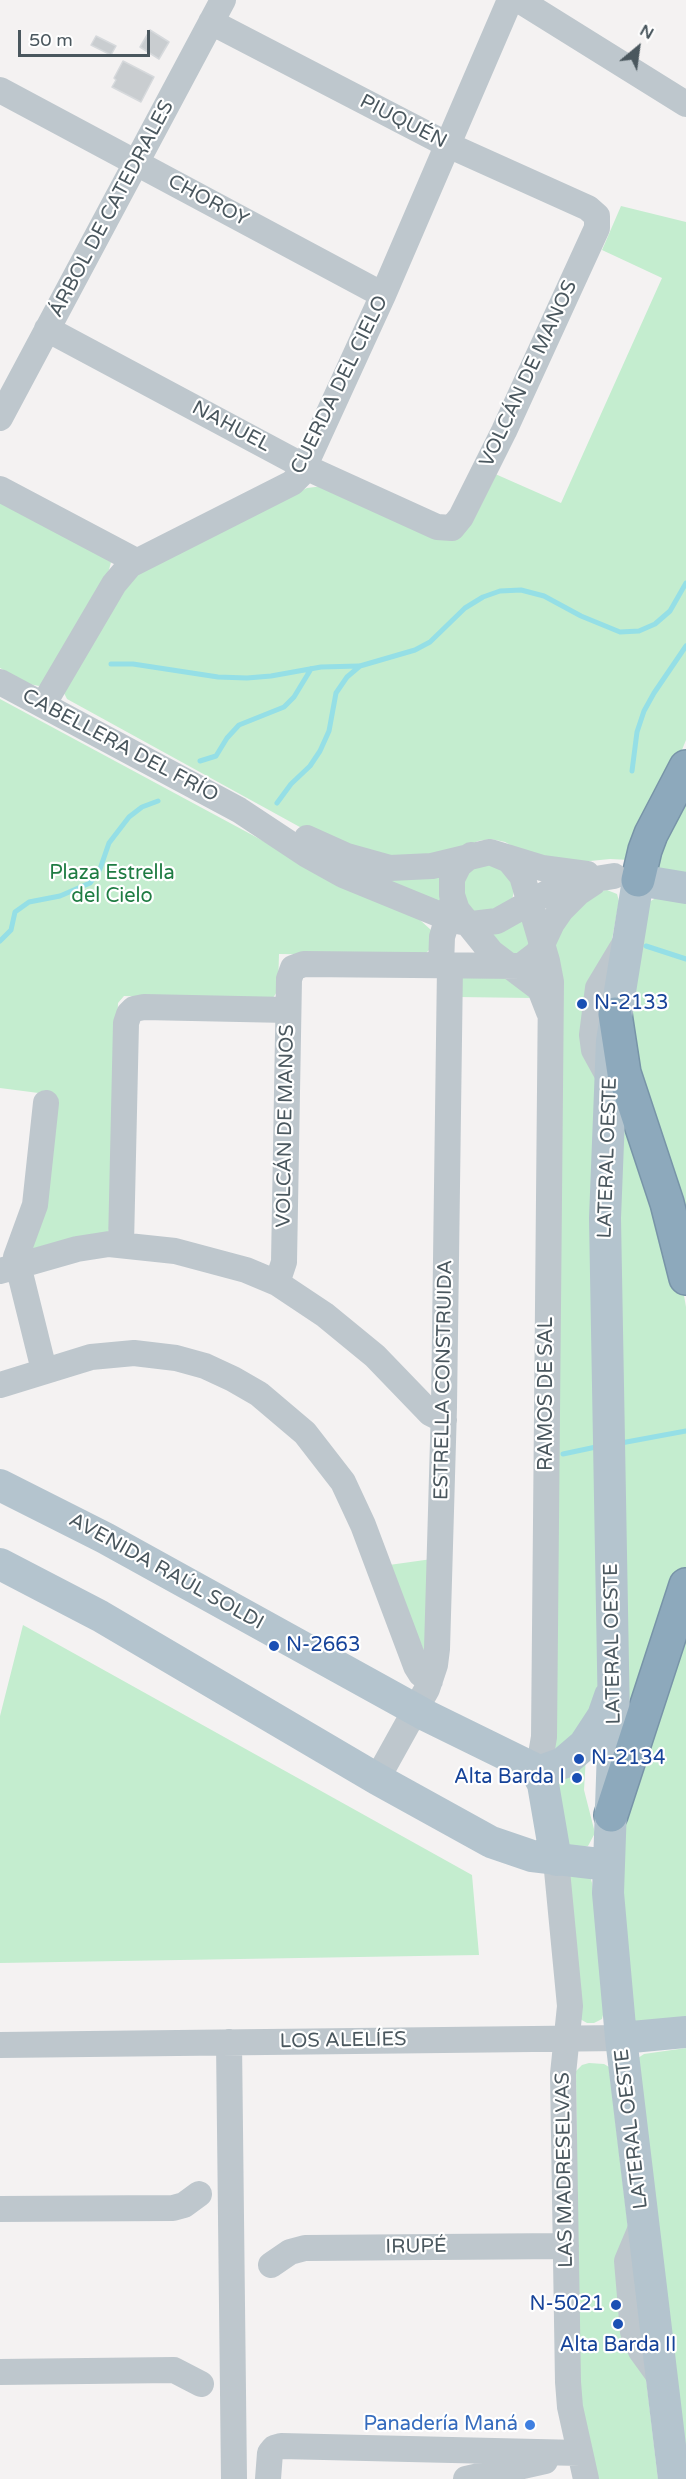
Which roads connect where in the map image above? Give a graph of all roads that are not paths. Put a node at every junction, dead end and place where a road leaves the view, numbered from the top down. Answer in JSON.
{"nodes":[{"id":1,"x":510,"y":0,"type":"edge"},
{"id":2,"x":519,"y":0,"type":"edge"},
{"id":3,"x":217,"y":11,"type":"edge"},
{"id":4,"x":0,"y":90,"type":"edge"},
{"id":5,"x":686,"y":104,"type":"edge"},
{"id":6,"x":448,"y":145,"type":"junction"},
{"id":7,"x":136,"y":163,"type":"junction"},
{"id":8,"x":597,"y":216,"type":"joint"},
{"id":9,"x":383,"y":295,"type":"junction"},
{"id":10,"x":47,"y":329,"type":"junction"},
{"id":11,"x":0,"y":418,"type":"edge"},
{"id":12,"x":305,"y":467,"type":"junction"},
{"id":13,"x":0,"y":489,"type":"edge"},
{"id":14,"x":452,"y":528,"type":"joint"},
{"id":15,"x":136,"y":561,"type":"junction"},
{"id":16,"x":0,"y":682,"type":"edge"},
{"id":17,"x":43,"y":705,"type":"junction"},
{"id":18,"x":686,"y":767,"type":"edge"},
{"id":19,"x":239,"y":810,"type":"junction"},
{"id":20,"x":480,"y":854,"type":"junction"},
{"id":21,"x":618,"y":878,"type":"junction"},
{"id":22,"x":686,"y":888,"type":"edge"},
{"id":23,"x":530,"y":903,"type":"junction"},
{"id":24,"x":455,"y":913,"type":"junction"},
{"id":25,"x":628,"y":937,"type":"junction"},
{"id":26,"x":542,"y":945,"type":"junction"},
{"id":27,"x":446,"y":966,"type":"junction"},
{"id":28,"x":511,"y":967,"type":"junction"},
{"id":29,"x":288,"y":1010,"type":"junction"},
{"id":30,"x":615,"y":1014,"type":"junction"},
{"id":31,"x":550,"y":1016,"type":"junction"},
{"id":32,"x":610,"y":1079,"type":"junction"},
{"id":33,"x":46,"y":1103,"type":"dead end"},
{"id":34,"x":121,"y":1244,"type":"junction"},
{"id":35,"x":9,"y":1268,"type":"edge"},
{"id":36,"x":686,"y":1278,"type":"edge"},
{"id":37,"x":277,"y":1283,"type":"junction"},
{"id":38,"x":44,"y":1370,"type":"junction"},
{"id":39,"x":0,"y":1384,"type":"edge"},
{"id":40,"x":444,"y":1420,"type":"junction"},
{"id":41,"x":0,"y":1485,"type":"edge"},
{"id":42,"x":0,"y":1564,"type":"edge"},
{"id":43,"x":686,"y":1585,"type":"edge"},
{"id":44,"x":430,"y":1681,"type":"junction"},
{"id":45,"x":614,"y":1687,"type":"junction"},
{"id":46,"x":416,"y":1710,"type":"junction"},
{"id":47,"x":538,"y":1772,"type":"junction"},
{"id":48,"x":377,"y":1779,"type":"junction"},
{"id":49,"x":611,"y":1815,"type":"junction"},
{"id":50,"x":556,"y":1860,"type":"junction"},
{"id":51,"x":608,"y":1865,"type":"junction"},
{"id":52,"x":686,"y":2032,"type":"edge"},
{"id":53,"x":567,"y":2038,"type":"junction"},
{"id":54,"x":621,"y":2038,"type":"junction"},
{"id":55,"x":230,"y":2042,"type":"junction"},
{"id":56,"x":0,"y":2045,"type":"edge"},
{"id":57,"x":199,"y":2194,"type":"dead end"},
{"id":58,"x":0,"y":2209,"type":"edge"},
{"id":59,"x":566,"y":2246,"type":"junction"},
{"id":60,"x":271,"y":2265,"type":"dead end"},
{"id":61,"x":0,"y":2372,"type":"edge"},
{"id":62,"x":201,"y":2384,"type":"dead end"},
{"id":63,"x":580,"y":2452,"type":"junction"},
{"id":64,"x":234,"y":2479,"type":"edge"},
{"id":65,"x":268,"y":2479,"type":"edge"},
{"id":66,"x":466,"y":2479,"type":"edge"},
{"id":67,"x":586,"y":2479,"type":"edge"},
{"id":68,"x":674,"y":2479,"type":"edge"}],
"edges":[{"from":1,"to":6,"type":"street","name":"CUERDA DEL CIELO"},
{"from":2,"to":5,"type":"street"},
{"from":3,"to":6,"type":"street","name":"PIUQUÉN"},
{"from":3,"to":7,"type":"street","name":"ÁRBOL DE CATEDRALES"},
{"from":4,"to":7,"type":"street","name":"CHOROY"},
{"from":6,"to":8,"type":"street","name":"PIUQUÉN"},
{"from":6,"to":9,"type":"street","name":"CUERDA DEL CIELO"},
{"from":7,"to":9,"type":"street","name":"CHOROY"},
{"from":7,"to":10,"type":"street","name":"ÁRBOL DE CATEDRALES"},
{"from":8,"to":14,"type":"street","name":"VOLCÁN DE MANOS"},
{"from":9,"to":12,"type":"street","name":"CUERDA DEL CIELO"},
{"from":10,"to":11,"type":"street","name":"ÁRBOL DE CATEDRALES"},
{"from":10,"to":12,"type":"street","name":"NAHUEL"},
{"from":12,"to":14,"type":"street","name":"NAHUEL"},
{"from":12,"to":15,"type":"street","name":"CUERDA DEL CIELO"},
{"from":13,"to":15,"type":"street"},
{"from":15,"to":17,"type":"street","name":"CUERDA DEL CIELO"},
{"from":16,"to":17,"type":"street","name":"CABELLERA DEL FRÍO"},
{"from":17,"to":19,"type":"street","name":"CABELLERA DEL FRÍO"},
{"from":18,"to":21,"type":"highway"},
{"from":19,"to":20,"type":"street","name":"CABELLERA DEL FRÍO"},
{"from":19,"to":24,"type":"street","name":"CABELLERA DEL FRÍO"},
{"from":20,"to":21,"type":"street","name":"CABELLERA DEL FRÍO"},
{"from":20,"to":23,"type":"street","name":"RAMOS DE SAL"},
{"from":20,"to":24,"type":"street","name":"ESTRELLA CONSTRUIDA"},
{"from":21,"to":22,"type":"main road","name":"CABELLERA DEL FRÍO"},
{"from":21,"to":23,"type":"street","name":"CABELLERA DEL FRÍO"},
{"from":21,"to":25,"type":"main road","name":"LATERAL OESTE"},
{"from":21,"to":26,"type":"street"},
{"from":23,"to":24,"type":"street","name":"CABELLERA DEL FRÍO"},
{"from":23,"to":26,"type":"street","name":"RAMOS DE SAL"},
{"from":24,"to":27,"type":"street","name":"ESTRELLA CONSTRUIDA"},
{"from":24,"to":28,"type":"street","name":"RAMOS DE SAL"},
{"from":25,"to":30,"type":"main road","name":"LATERAL OESTE"},
{"from":25,"to":32,"type":"street"},
{"from":26,"to":28,"type":"street"},
{"from":26,"to":31,"type":"street","name":"RAMOS DE SAL"},
{"from":27,"to":28,"type":"street"},
{"from":27,"to":29,"type":"street","name":"VOLCÁN DE MANOS"},
{"from":27,"to":40,"type":"street","name":"ESTRELLA CONSTRUIDA"},
{"from":28,"to":31,"type":"street","name":"RAMOS DE SAL"},
{"from":29,"to":34,"type":"street"},
{"from":29,"to":37,"type":"street","name":"VOLCÁN DE MANOS"},
{"from":30,"to":32,"type":"main road","name":"LATERAL OESTE"},
{"from":30,"to":36,"type":"highway"},
{"from":31,"to":47,"type":"street","name":"RAMOS DE SAL"},
{"from":32,"to":45,"type":"main road","name":"LATERAL OESTE"},
{"from":33,"to":35,"type":"street"},
{"from":34,"to":35,"type":"street"},
{"from":34,"to":37,"type":"street"},
{"from":35,"to":38,"type":"street"},
{"from":37,"to":40,"type":"street"},
{"from":38,"to":39,"type":"street"},
{"from":38,"to":44,"type":"street"},
{"from":40,"to":44,"type":"street","name":"ESTRELLA CONSTRUIDA"},
{"from":41,"to":46,"type":"main road","name":"AVENIDA RAÚL SOLDI"},
{"from":42,"to":48,"type":"main road"},
{"from":43,"to":49,"type":"highway"},
{"from":44,"to":46,"type":"street","name":"ESTRELLA CONSTRUIDA"},
{"from":45,"to":47,"type":"main road"},
{"from":45,"to":49,"type":"main road","name":"LATERAL OESTE"},
{"from":46,"to":47,"type":"main road","name":"AVENIDA RAÚL SOLDI"},
{"from":46,"to":48,"type":"street","name":"ESTRELLA CONSTRUIDA"},
{"from":47,"to":50,"type":"main road"},
{"from":48,"to":50,"type":"main road"},
{"from":49,"to":51,"type":"main road","name":"LATERAL OESTE"},
{"from":50,"to":51,"type":"main road"},
{"from":50,"to":53,"type":"street","name":"LAS MADRESELVAS"},
{"from":51,"to":54,"type":"main road","name":"LATERAL OESTE"},
{"from":52,"to":54,"type":"main road","name":"LOS ALELÍES"},
{"from":53,"to":54,"type":"street","name":"LOS ALELÍES"},
{"from":53,"to":55,"type":"street","name":"LOS ALELÍES"},
{"from":53,"to":59,"type":"street","name":"LAS MADRESELVAS"},
{"from":54,"to":68,"type":"main road","name":"LATERAL OESTE"},
{"from":55,"to":56,"type":"street","name":"LOS ALELÍES"},
{"from":55,"to":64,"type":"street"},
{"from":57,"to":58,"type":"street"},
{"from":59,"to":60,"type":"street","name":"IRUPÉ"},
{"from":59,"to":63,"type":"street","name":"LAS MADRESELVAS"},
{"from":61,"to":62,"type":"street"},
{"from":63,"to":65,"type":"street"},
{"from":63,"to":66,"type":"street"},
{"from":63,"to":67,"type":"street","name":"LAS MADRESELVAS"}]}
